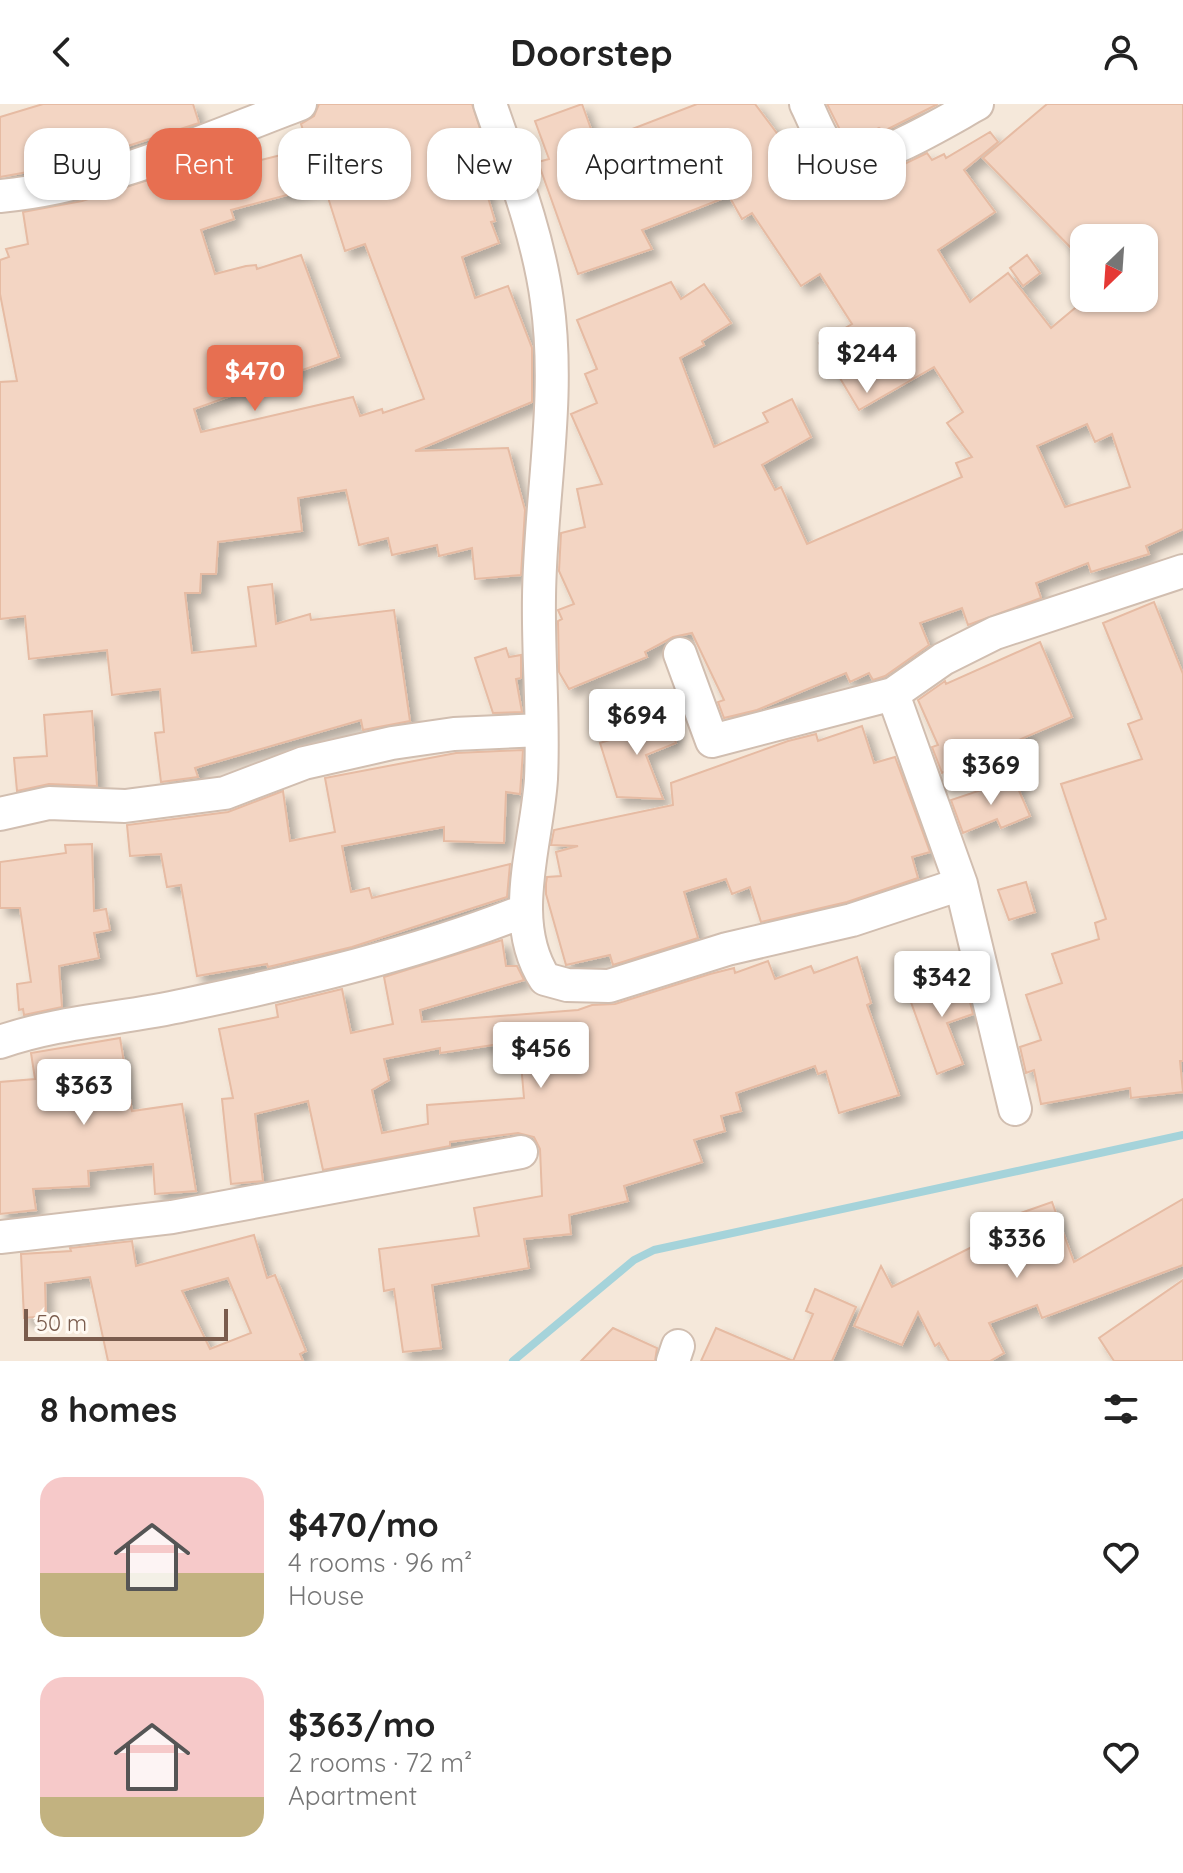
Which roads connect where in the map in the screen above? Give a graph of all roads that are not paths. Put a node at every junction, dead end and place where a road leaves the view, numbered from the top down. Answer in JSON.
{"nodes":[{"id":1,"x":300,"y":104,"type":"edge"},
{"id":2,"x":490,"y":104,"type":"edge"},
{"id":3,"x":806,"y":104,"type":"edge"},
{"id":4,"x":977,"y":104,"type":"edge"},
{"id":5,"x":0,"y":196,"type":"edge"},
{"id":6,"x":1183,"y":571,"type":"edge"},
{"id":7,"x":680,"y":654,"type":"dead end"},
{"id":8,"x":893,"y":694,"type":"junction"},
{"id":9,"x":541,"y":730,"type":"junction"},
{"id":10,"x":0,"y":814,"type":"edge"},
{"id":11,"x":961,"y":884,"type":"junction"},
{"id":12,"x":524,"y":911,"type":"junction"},
{"id":13,"x":0,"y":1042,"type":"edge"},
{"id":14,"x":1015,"y":1109,"type":"dead end"},
{"id":15,"x":521,"y":1152,"type":"dead end"},
{"id":16,"x":0,"y":1237,"type":"edge"}],
"edges":[{"from":1,"to":5,"type":"street"},
{"from":2,"to":9,"type":"street"},
{"from":3,"to":4,"type":"street"},
{"from":6,"to":8,"type":"street"},
{"from":7,"to":8,"type":"street"},
{"from":8,"to":11,"type":"street"},
{"from":9,"to":10,"type":"street"},
{"from":9,"to":12,"type":"street"},
{"from":11,"to":12,"type":"street"},
{"from":11,"to":14,"type":"street"},
{"from":12,"to":13,"type":"street"},
{"from":15,"to":16,"type":"street"}]}
